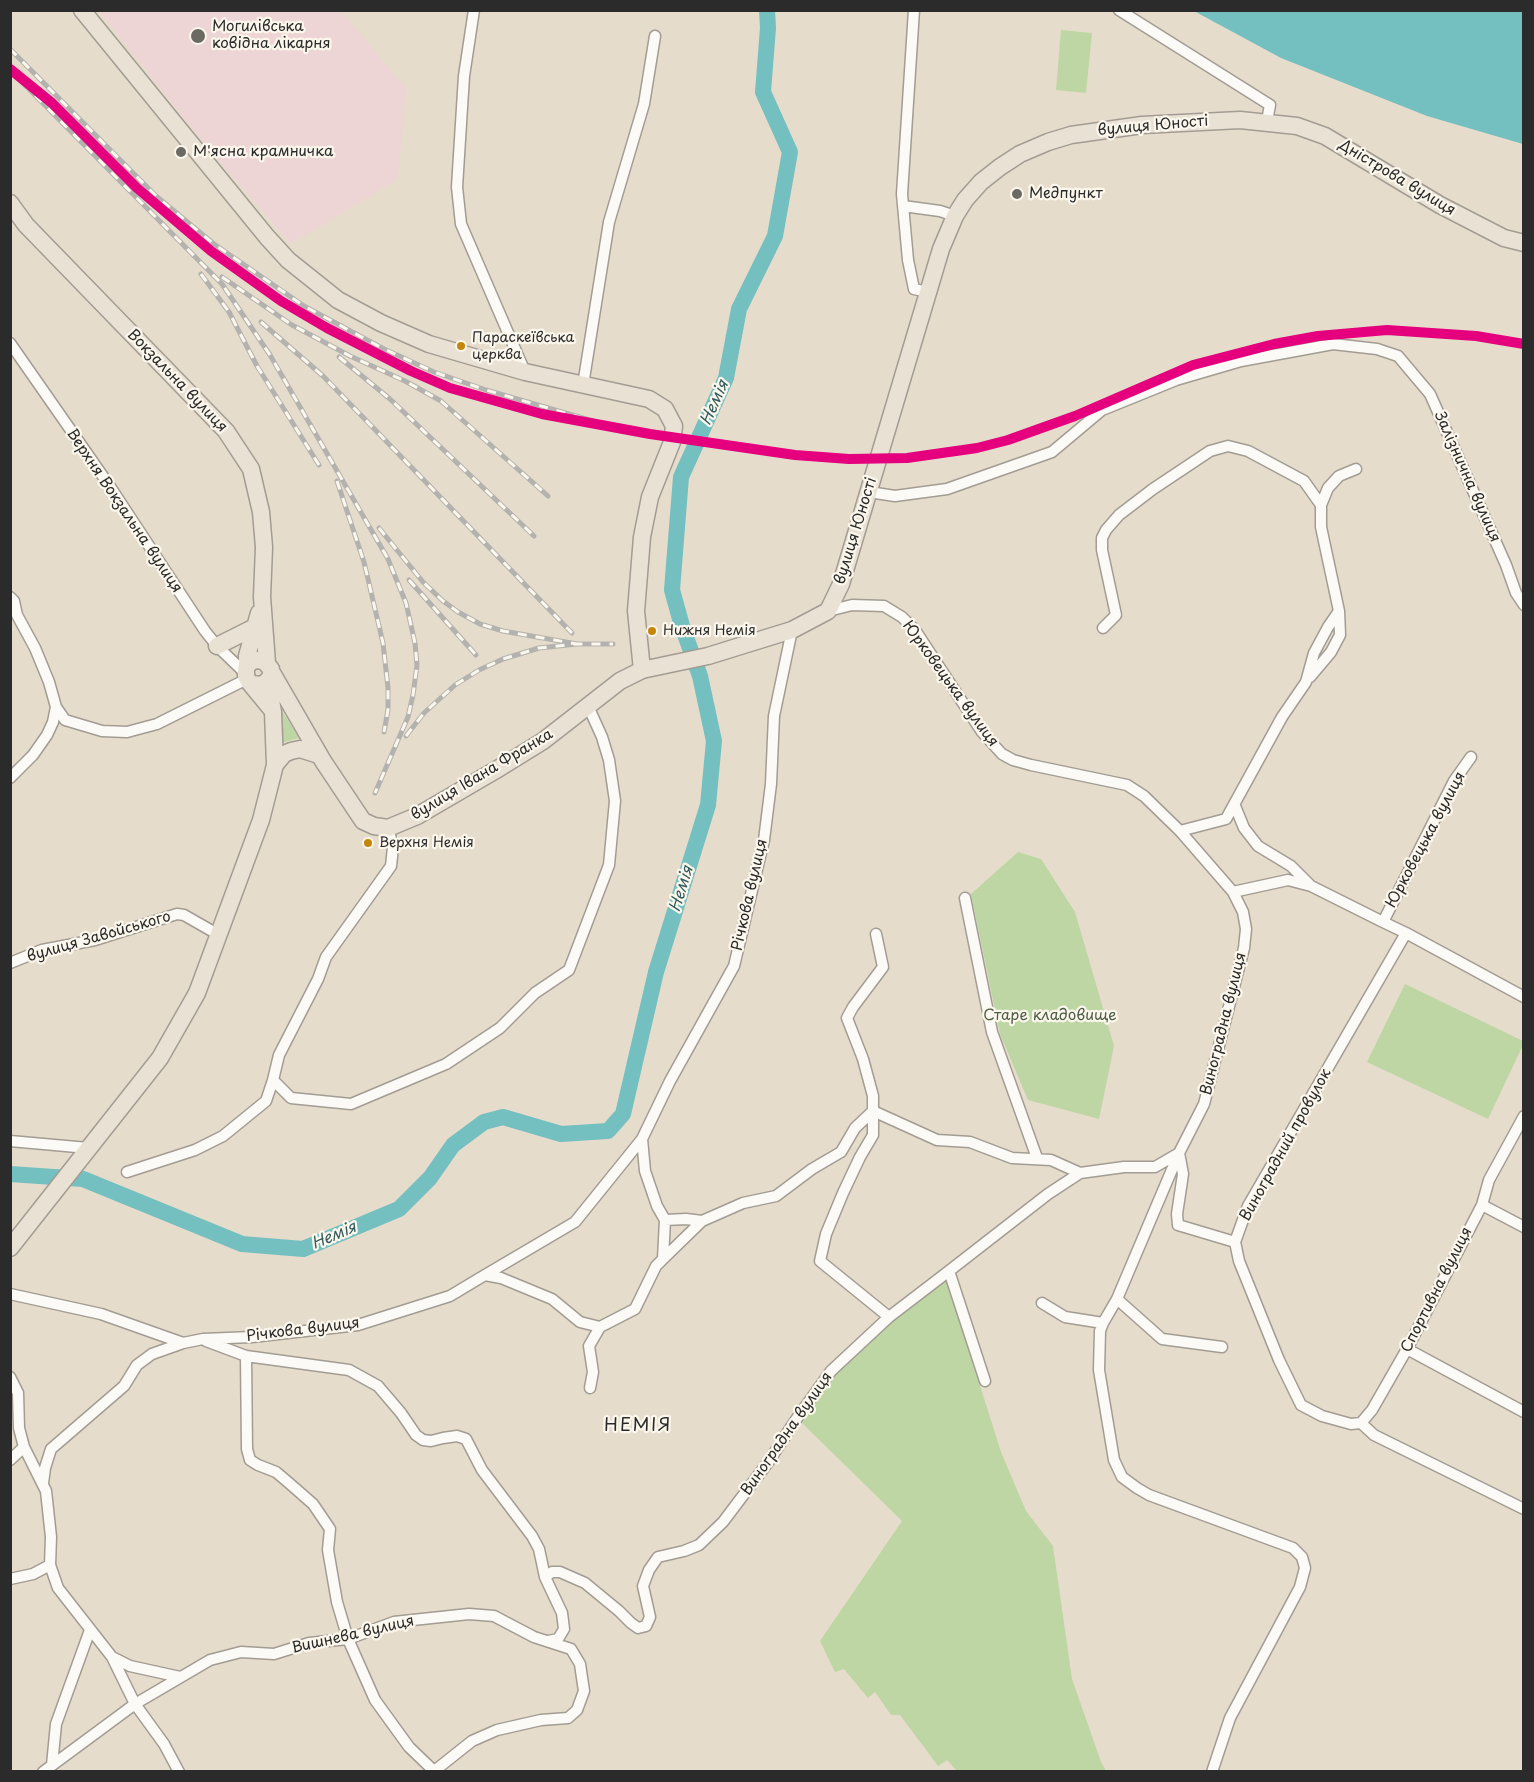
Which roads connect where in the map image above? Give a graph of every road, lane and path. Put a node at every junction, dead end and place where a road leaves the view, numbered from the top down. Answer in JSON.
{"nodes":[{"id":1,"x":82,"y":10,"type":"edge"},
{"id":2,"x":474,"y":10,"type":"edge"},
{"id":3,"x":914,"y":10,"type":"edge"},
{"id":4,"x":1119,"y":10,"type":"edge"},
{"id":5,"x":655,"y":36,"type":"dead end"},
{"id":6,"x":1268,"y":121,"type":"junction"},
{"id":7,"x":10,"y":202,"type":"edge"},
{"id":8,"x":903,"y":206,"type":"junction"},
{"id":9,"x":955,"y":216,"type":"junction"},
{"id":10,"x":1524,"y":243,"type":"edge"},
{"id":11,"x":928,"y":292,"type":"junction"},
{"id":12,"x":10,"y":343,"type":"edge"},
{"id":13,"x":525,"y":372,"type":"junction"},
{"id":14,"x":583,"y":385,"type":"junction"},
{"id":15,"x":1356,"y":469,"type":"dead end"},
{"id":16,"x":870,"y":492,"type":"junction"},
{"id":17,"x":1321,"y":505,"type":"junction"},
{"id":18,"x":10,"y":597,"type":"edge"},
{"id":19,"x":262,"y":597,"type":"junction"},
{"id":20,"x":1524,"y":605,"type":"edge"},
{"id":21,"x":828,"y":611,"type":"junction"},
{"id":22,"x":255,"y":627,"type":"junction"},
{"id":23,"x":1103,"y":628,"type":"dead end"},
{"id":24,"x":792,"y":630,"type":"junction"},
{"id":25,"x":216,"y":646,"type":"junction"},
{"id":26,"x":642,"y":670,"type":"junction"},
{"id":27,"x":258,"y":677,"type":"junction"},
{"id":28,"x":588,"y":706,"type":"junction"},
{"id":29,"x":56,"y":707,"type":"junction"},
{"id":30,"x":319,"y":755,"type":"junction"},
{"id":31,"x":1471,"y":758,"type":"dead end"},
{"id":32,"x":275,"y":765,"type":"junction"},
{"id":33,"x":10,"y":778,"type":"edge"},
{"id":34,"x":1234,"y":806,"type":"junction"},
{"id":35,"x":388,"y":828,"type":"junction"},
{"id":36,"x":1180,"y":831,"type":"junction"},
{"id":37,"x":1311,"y":886,"type":"junction"},
{"id":38,"x":1233,"y":892,"type":"junction"},
{"id":39,"x":965,"y":898,"type":"dead end"},
{"id":40,"x":1383,"y":922,"type":"junction"},
{"id":41,"x":1406,"y":933,"type":"junction"},
{"id":42,"x":876,"y":934,"type":"dead end"},
{"id":43,"x":219,"y":935,"type":"junction"},
{"id":44,"x":10,"y":963,"type":"edge"},
{"id":45,"x":1524,"y":997,"type":"edge"},
{"id":46,"x":273,"y":1080,"type":"junction"},
{"id":47,"x":873,"y":1111,"type":"junction"},
{"id":48,"x":1524,"y":1116,"type":"edge"},
{"id":49,"x":642,"y":1139,"type":"junction"},
{"id":50,"x":10,"y":1141,"type":"edge"},
{"id":51,"x":88,"y":1148,"type":"junction"},
{"id":52,"x":1179,"y":1153,"type":"junction"},
{"id":53,"x":1037,"y":1158,"type":"junction"},
{"id":54,"x":127,"y":1172,"type":"dead end"},
{"id":55,"x":1080,"y":1173,"type":"junction"},
{"id":56,"x":1482,"y":1205,"type":"junction"},
{"id":57,"x":665,"y":1220,"type":"junction"},
{"id":58,"x":702,"y":1221,"type":"junction"},
{"id":59,"x":1524,"y":1227,"type":"edge"},
{"id":60,"x":1235,"y":1242,"type":"junction"},
{"id":61,"x":10,"y":1248,"type":"edge"},
{"id":62,"x":663,"y":1259,"type":"junction"},
{"id":63,"x":949,"y":1271,"type":"junction"},
{"id":64,"x":485,"y":1275,"type":"junction"},
{"id":65,"x":10,"y":1294,"type":"edge"},
{"id":66,"x":1117,"y":1299,"type":"junction"},
{"id":67,"x":1042,"y":1303,"type":"dead end"},
{"id":68,"x":889,"y":1317,"type":"junction"},
{"id":69,"x":1103,"y":1323,"type":"junction"},
{"id":70,"x":600,"y":1327,"type":"junction"},
{"id":71,"x":203,"y":1340,"type":"junction"},
{"id":72,"x":183,"y":1343,"type":"junction"},
{"id":73,"x":1222,"y":1347,"type":"dead end"},
{"id":74,"x":1407,"y":1349,"type":"junction"},
{"id":75,"x":246,"y":1356,"type":"junction"},
{"id":76,"x":10,"y":1377,"type":"edge"},
{"id":77,"x":984,"y":1381,"type":"dead end"},
{"id":78,"x":590,"y":1388,"type":"dead end"},
{"id":79,"x":1524,"y":1412,"type":"edge"},
{"id":80,"x":1361,"y":1423,"type":"junction"},
{"id":81,"x":24,"y":1447,"type":"junction"},
{"id":82,"x":10,"y":1460,"type":"edge"},
{"id":83,"x":43,"y":1484,"type":"junction"},
{"id":84,"x":1524,"y":1509,"type":"edge"},
{"id":85,"x":50,"y":1565,"type":"junction"},
{"id":86,"x":545,"y":1577,"type":"junction"},
{"id":87,"x":10,"y":1579,"type":"edge"},
{"id":88,"x":90,"y":1630,"type":"junction"},
{"id":89,"x":348,"y":1639,"type":"junction"},
{"id":90,"x":548,"y":1641,"type":"junction"},
{"id":91,"x":112,"y":1657,"type":"junction"},
{"id":92,"x":180,"y":1677,"type":"junction"},
{"id":93,"x":135,"y":1704,"type":"junction"},
{"id":94,"x":48,"y":1768,"type":"edge"},
{"id":95,"x":434,"y":1771,"type":"edge"},
{"id":96,"x":179,"y":1772,"type":"edge"},
{"id":97,"x":1212,"y":1772,"type":"edge"}],
"edges":[{"from":1,"to":13,"type":"main road"},
{"from":2,"to":13,"type":"street"},
{"from":3,"to":8,"type":"street"},
{"from":4,"to":6,"type":"street"},
{"from":5,"to":14,"type":"street"},
{"from":6,"to":9,"type":"main road","name":"вулиця Юності"},
{"from":6,"to":10,"type":"main road","name":"Дністрова вулиця"},
{"from":7,"to":19,"type":"main road","name":"Вокзальна вулиця"},
{"from":8,"to":9,"type":"street"},
{"from":8,"to":11,"type":"street"},
{"from":9,"to":11,"type":"main road","name":"вулиця Юності"},
{"from":11,"to":16,"type":"main road","name":"вулиця Юності"},
{"from":12,"to":25,"type":"street","name":"Верхня Вокзальна вулиця"},
{"from":13,"to":14,"type":"main road"},
{"from":14,"to":26,"type":"main road"},
{"from":15,"to":17,"type":"street"},
{"from":16,"to":20,"type":"street","name":"Залізнична вулиця"},
{"from":16,"to":21,"type":"main road","name":"вулиця Юності"},
{"from":17,"to":23,"type":"street"},
{"from":17,"to":34,"type":"street"},
{"from":18,"to":29,"type":"street"},
{"from":19,"to":22,"type":"main road","name":"Вокзальна вулиця"},
{"from":19,"to":27,"type":"main road","name":"Вокзальна вулиця"},
{"from":21,"to":24,"type":"main road"},
{"from":21,"to":36,"type":"street","name":"Юрковецька вулиця"},
{"from":22,"to":25,"type":"main road"},
{"from":22,"to":27,"type":"main road","name":"Вокзальна вулиця"},
{"from":24,"to":26,"type":"main road","name":"вулиця Івана Франка"},
{"from":24,"to":49,"type":"street","name":"Річкова вулиця"},
{"from":25,"to":27,"type":"street","name":"Верхня Вокзальна вулиця"},
{"from":26,"to":28,"type":"main road","name":"вулиця Івана Франка"},
{"from":27,"to":29,"type":"street"},
{"from":27,"to":30,"type":"main road","name":"Вокзальна вулиця"},
{"from":27,"to":32,"type":"main road"},
{"from":28,"to":35,"type":"main road","name":"вулиця Івана Франка"},
{"from":28,"to":46,"type":"street"},
{"from":29,"to":33,"type":"street"},
{"from":30,"to":32,"type":"main road"},
{"from":30,"to":35,"type":"main road","name":"Вокзальна вулиця"},
{"from":31,"to":40,"type":"street","name":"Юрковецька вулиця"},
{"from":32,"to":43,"type":"main road"},
{"from":34,"to":36,"type":"street"},
{"from":34,"to":37,"type":"street","name":"Юрковецька вулиця"},
{"from":35,"to":46,"type":"street"},
{"from":36,"to":38,"type":"street","name":"Юрковецька вулиця"},
{"from":37,"to":38,"type":"street","name":"Юрковецька вулиця"},
{"from":37,"to":40,"type":"street","name":"Юрковецька вулиця"},
{"from":38,"to":52,"type":"street","name":"Виноградна вулиця"},
{"from":39,"to":53,"type":"street"},
{"from":40,"to":41,"type":"street","name":"Юрковецька вулиця"},
{"from":41,"to":45,"type":"street","name":"Юрковецька вулиця"},
{"from":41,"to":60,"type":"street","name":"Виноградний провулок"},
{"from":42,"to":47,"type":"street"},
{"from":43,"to":44,"type":"street","name":"вулиця Завойського"},
{"from":43,"to":51,"type":"main road"},
{"from":46,"to":54,"type":"street"},
{"from":47,"to":53,"type":"street"},
{"from":47,"to":58,"type":"street"},
{"from":47,"to":68,"type":"street"},
{"from":48,"to":56,"type":"street","name":"Спортивна вулиця"},
{"from":49,"to":57,"type":"street"},
{"from":49,"to":64,"type":"street","name":"Річкова вулиця"},
{"from":50,"to":51,"type":"street"},
{"from":51,"to":61,"type":"main road"},
{"from":52,"to":55,"type":"street","name":"Виноградна вулиця"},
{"from":52,"to":60,"type":"street"},
{"from":52,"to":66,"type":"street","name":"Виноградна вулиця"},
{"from":53,"to":55,"type":"street"},
{"from":55,"to":63,"type":"street","name":"Виноградна вулиця"},
{"from":56,"to":59,"type":"street"},
{"from":56,"to":74,"type":"street","name":"Спортивна вулиця"},
{"from":57,"to":58,"type":"street"},
{"from":57,"to":62,"type":"street"},
{"from":58,"to":62,"type":"street"},
{"from":60,"to":80,"type":"street"},
{"from":62,"to":70,"type":"street"},
{"from":63,"to":68,"type":"street","name":"Виноградна вулиця"},
{"from":63,"to":77,"type":"street"},
{"from":64,"to":70,"type":"street"},
{"from":64,"to":71,"type":"street","name":"Річкова вулиця"},
{"from":65,"to":72,"type":"street","name":"Річкова вулиця"},
{"from":66,"to":69,"type":"street","name":"Виноградна вулиця"},
{"from":66,"to":73,"type":"street"},
{"from":67,"to":69,"type":"street"},
{"from":68,"to":86,"type":"street","name":"Виноградна вулиця"},
{"from":69,"to":97,"type":"street"},
{"from":70,"to":78,"type":"street"},
{"from":71,"to":72,"type":"street","name":"Річкова вулиця"},
{"from":71,"to":75,"type":"street"},
{"from":72,"to":83,"type":"street","name":"Річкова вулиця"},
{"from":74,"to":79,"type":"street"},
{"from":74,"to":80,"type":"street","name":"Спортивна вулиця"},
{"from":75,"to":86,"type":"street"},
{"from":75,"to":89,"type":"street"},
{"from":76,"to":81,"type":"street"},
{"from":80,"to":84,"type":"street"},
{"from":81,"to":82,"type":"street"},
{"from":81,"to":83,"type":"street"},
{"from":83,"to":85,"type":"street"},
{"from":85,"to":87,"type":"street"},
{"from":85,"to":88,"type":"street"},
{"from":86,"to":90,"type":"street"},
{"from":88,"to":91,"type":"street"},
{"from":88,"to":94,"type":"street"},
{"from":89,"to":90,"type":"street","name":"Вишнева вулиця"},
{"from":89,"to":92,"type":"street","name":"Вишнева вулиця"},
{"from":89,"to":95,"type":"street"},
{"from":90,"to":95,"type":"street","name":"Вишнева вулиця"},
{"from":91,"to":92,"type":"street"},
{"from":91,"to":93,"type":"street"},
{"from":92,"to":93,"type":"street","name":"Вишнева вулиця"},
{"from":93,"to":94,"type":"street","name":"Вишнева вулиця"},
{"from":93,"to":96,"type":"street"}]}
